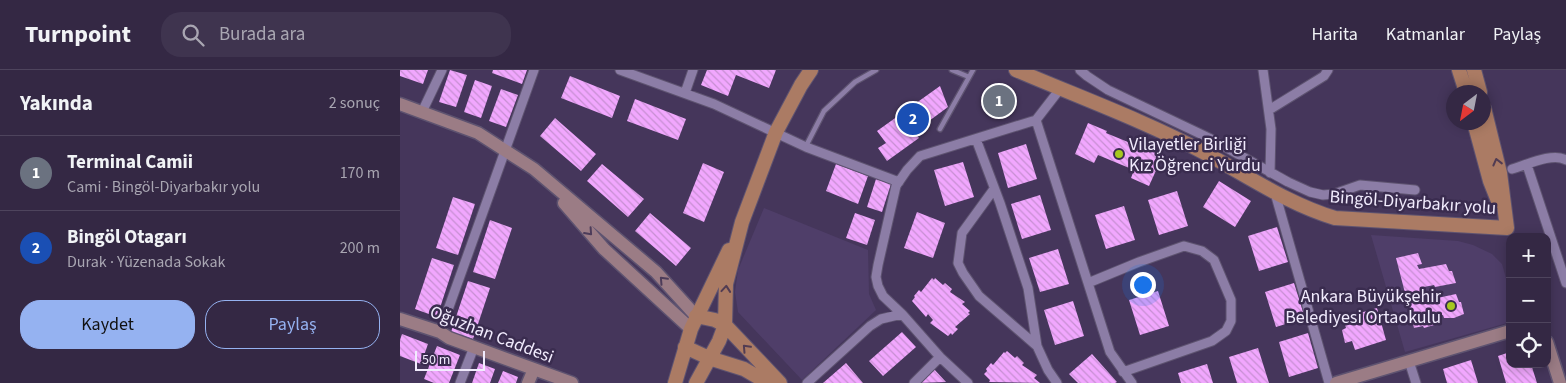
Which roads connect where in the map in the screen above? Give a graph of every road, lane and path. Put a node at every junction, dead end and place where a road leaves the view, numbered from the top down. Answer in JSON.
{"nodes":[{"id":1,"x":442,"y":70,"type":"edge"},
{"id":2,"x":534,"y":70,"type":"edge"},
{"id":3,"x":622,"y":70,"type":"edge"},
{"id":4,"x":693,"y":70,"type":"edge"},
{"id":5,"x":810,"y":70,"type":"edge"},
{"id":6,"x":876,"y":70,"type":"edge"},
{"id":7,"x":952,"y":70,"type":"edge"},
{"id":8,"x":973,"y":70,"type":"edge"},
{"id":9,"x":1016,"y":70,"type":"edge"},
{"id":10,"x":1080,"y":70,"type":"edge"},
{"id":11,"x":1263,"y":70,"type":"edge"},
{"id":12,"x":1328,"y":70,"type":"edge"},
{"id":13,"x":1460,"y":70,"type":"edge"},
{"id":14,"x":1474,"y":70,"type":"edge"},
{"id":15,"x":969,"y":77,"type":"junction"},
{"id":16,"x":1464,"y":85,"type":"edge"},
{"id":17,"x":1478,"y":85,"type":"edge"},
{"id":18,"x":1060,"y":89,"type":"junction"},
{"id":19,"x":686,"y":94,"type":"junction"},
{"id":20,"x":400,"y":104,"type":"edge"},
{"id":21,"x":1268,"y":110,"type":"junction"},
{"id":22,"x":422,"y":112,"type":"junction"},
{"id":23,"x":1036,"y":120,"type":"junction"},
{"id":24,"x":940,"y":129,"type":"dead end"},
{"id":25,"x":1476,"y":130,"type":"edge"},
{"id":26,"x":1489,"y":130,"type":"edge"},
{"id":27,"x":776,"y":132,"type":"junction"},
{"id":28,"x":976,"y":139,"type":"junction"},
{"id":29,"x":806,"y":147,"type":"junction"},
{"id":30,"x":504,"y":150,"type":"junction"},
{"id":31,"x":1566,"y":160,"type":"edge"},
{"id":32,"x":1527,"y":165,"type":"junction"},
{"id":33,"x":1512,"y":169,"type":"dead end"},
{"id":34,"x":1270,"y":173,"type":"junction"},
{"id":35,"x":899,"y":182,"type":"junction"},
{"id":36,"x":994,"y":189,"type":"junction"},
{"id":37,"x":1415,"y":190,"type":"dead end"},
{"id":38,"x":1275,"y":193,"type":"junction"},
{"id":39,"x":742,"y":222,"type":"junction"},
{"id":40,"x":1509,"y":232,"type":"edge"},
{"id":41,"x":1088,"y":283,"type":"junction"},
{"id":42,"x":1566,"y":283,"type":"edge"},
{"id":43,"x":902,"y":314,"type":"junction"},
{"id":44,"x":401,"y":322,"type":"edge"},
{"id":45,"x":694,"y":322,"type":"junction"},
{"id":46,"x":725,"y":325,"type":"junction"},
{"id":47,"x":440,"y":332,"type":"junction"},
{"id":48,"x":1506,"y":332,"type":"edge"},
{"id":49,"x":1037,"y":346,"type":"junction"},
{"id":50,"x":474,"y":347,"type":"junction"},
{"id":51,"x":685,"y":347,"type":"junction"},
{"id":52,"x":1551,"y":355,"type":"edge"},
{"id":53,"x":940,"y":357,"type":"junction"},
{"id":54,"x":709,"y":358,"type":"junction"},
{"id":55,"x":1408,"y":361,"type":"junction"},
{"id":56,"x":534,"y":368,"type":"junction"},
{"id":57,"x":1123,"y":372,"type":"junction"},
{"id":58,"x":460,"y":383,"type":"edge"},
{"id":59,"x":528,"y":383,"type":"edge"},
{"id":60,"x":572,"y":383,"type":"edge"},
{"id":61,"x":675,"y":383,"type":"edge"},
{"id":62,"x":696,"y":383,"type":"edge"},
{"id":63,"x":768,"y":383,"type":"edge"},
{"id":64,"x":780,"y":383,"type":"edge"},
{"id":65,"x":807,"y":383,"type":"edge"},
{"id":66,"x":914,"y":383,"type":"edge"},
{"id":67,"x":968,"y":383,"type":"edge"},
{"id":68,"x":1057,"y":383,"type":"edge"},
{"id":69,"x":1132,"y":383,"type":"edge"},
{"id":70,"x":1329,"y":383,"type":"edge"},
{"id":71,"x":1336,"y":383,"type":"edge"},
{"id":72,"x":1416,"y":383,"type":"edge"},
{"id":73,"x":1560,"y":383,"type":"edge"}],
"edges":[{"from":1,"to":22,"type":"street"},
{"from":2,"to":30,"type":"street"},
{"from":3,"to":19,"type":"street"},
{"from":4,"to":19,"type":"street"},
{"from":5,"to":27,"type":"main road"},
{"from":6,"to":29,"type":"lane"},
{"from":7,"to":15,"type":"lane"},
{"from":8,"to":15,"type":"lane"},
{"from":9,"to":18,"type":"main road","name":"Bingöl-Diyarbakır yolu"},
{"from":10,"to":34,"type":"street"},
{"from":11,"to":21,"type":"street"},
{"from":12,"to":21,"type":"street"},
{"from":13,"to":16,"type":"main road"},
{"from":14,"to":17,"type":"main road"},
{"from":15,"to":24,"type":"lane"},
{"from":18,"to":23,"type":"street"},
{"from":18,"to":38,"type":"main road","name":"Bingöl-Diyarbakır yolu"},
{"from":19,"to":27,"type":"street"},
{"from":20,"to":22,"type":"street"},
{"from":21,"to":34,"type":"street"},
{"from":22,"to":30,"type":"street"},
{"from":23,"to":28,"type":"street"},
{"from":23,"to":41,"type":"street"},
{"from":25,"to":40,"type":"main road"},
{"from":40,"to":26,"type":"main road","name":"Bingöl-Diyarbakır yolu","one_way":true},
{"from":27,"to":29,"type":"street"},
{"from":27,"to":39,"type":"main road"},
{"from":28,"to":35,"type":"street"},
{"from":28,"to":36,"type":"street"},
{"from":29,"to":35,"type":"street"},
{"from":30,"to":45,"type":"street"},
{"from":30,"to":47,"type":"street"},
{"from":31,"to":32,"type":"street"},
{"from":32,"to":33,"type":"street"},
{"from":32,"to":42,"type":"street"},
{"from":34,"to":37,"type":"street"},
{"from":35,"to":43,"type":"street"},
{"from":36,"to":49,"type":"street"},
{"from":36,"to":49,"type":"street"},
{"from":38,"to":40,"type":"main road","name":"Bingöl-Diyarbakır yolu"},
{"from":38,"to":70,"type":"street"},
{"from":39,"to":45,"type":"main road"},
{"from":46,"to":39,"type":"main road","one_way":true},
{"from":41,"to":57,"type":"street"},
{"from":41,"to":57,"type":"street"},
{"from":43,"to":53,"type":"street"},
{"from":43,"to":65,"type":"street"},
{"from":44,"to":47,"type":"street","name":"Oğuzhan Caddesi"},
{"from":45,"to":46,"type":"main road"},
{"from":45,"to":51,"type":"main road"},
{"from":46,"to":54,"type":"main road"},
{"from":64,"to":46,"type":"main road","one_way":true},
{"from":47,"to":50,"type":"street","name":"Oğuzhan Caddesi"},
{"from":48,"to":55,"type":"street"},
{"from":49,"to":68,"type":"street"},
{"from":50,"to":56,"type":"street","name":"Oğuzhan Caddesi"},
{"from":50,"to":58,"type":"street"},
{"from":51,"to":54,"type":"main road"},
{"from":51,"to":61,"type":"main road"},
{"from":52,"to":73,"type":"street"},
{"from":53,"to":66,"type":"street"},
{"from":53,"to":67,"type":"street"},
{"from":54,"to":62,"type":"main road"},
{"from":54,"to":63,"type":"main road"},
{"from":55,"to":71,"type":"street"},
{"from":55,"to":72,"type":"street"},
{"from":56,"to":59,"type":"street"},
{"from":56,"to":60,"type":"street","name":"Oğuzhan Caddesi"},
{"from":57,"to":69,"type":"street"}]}
